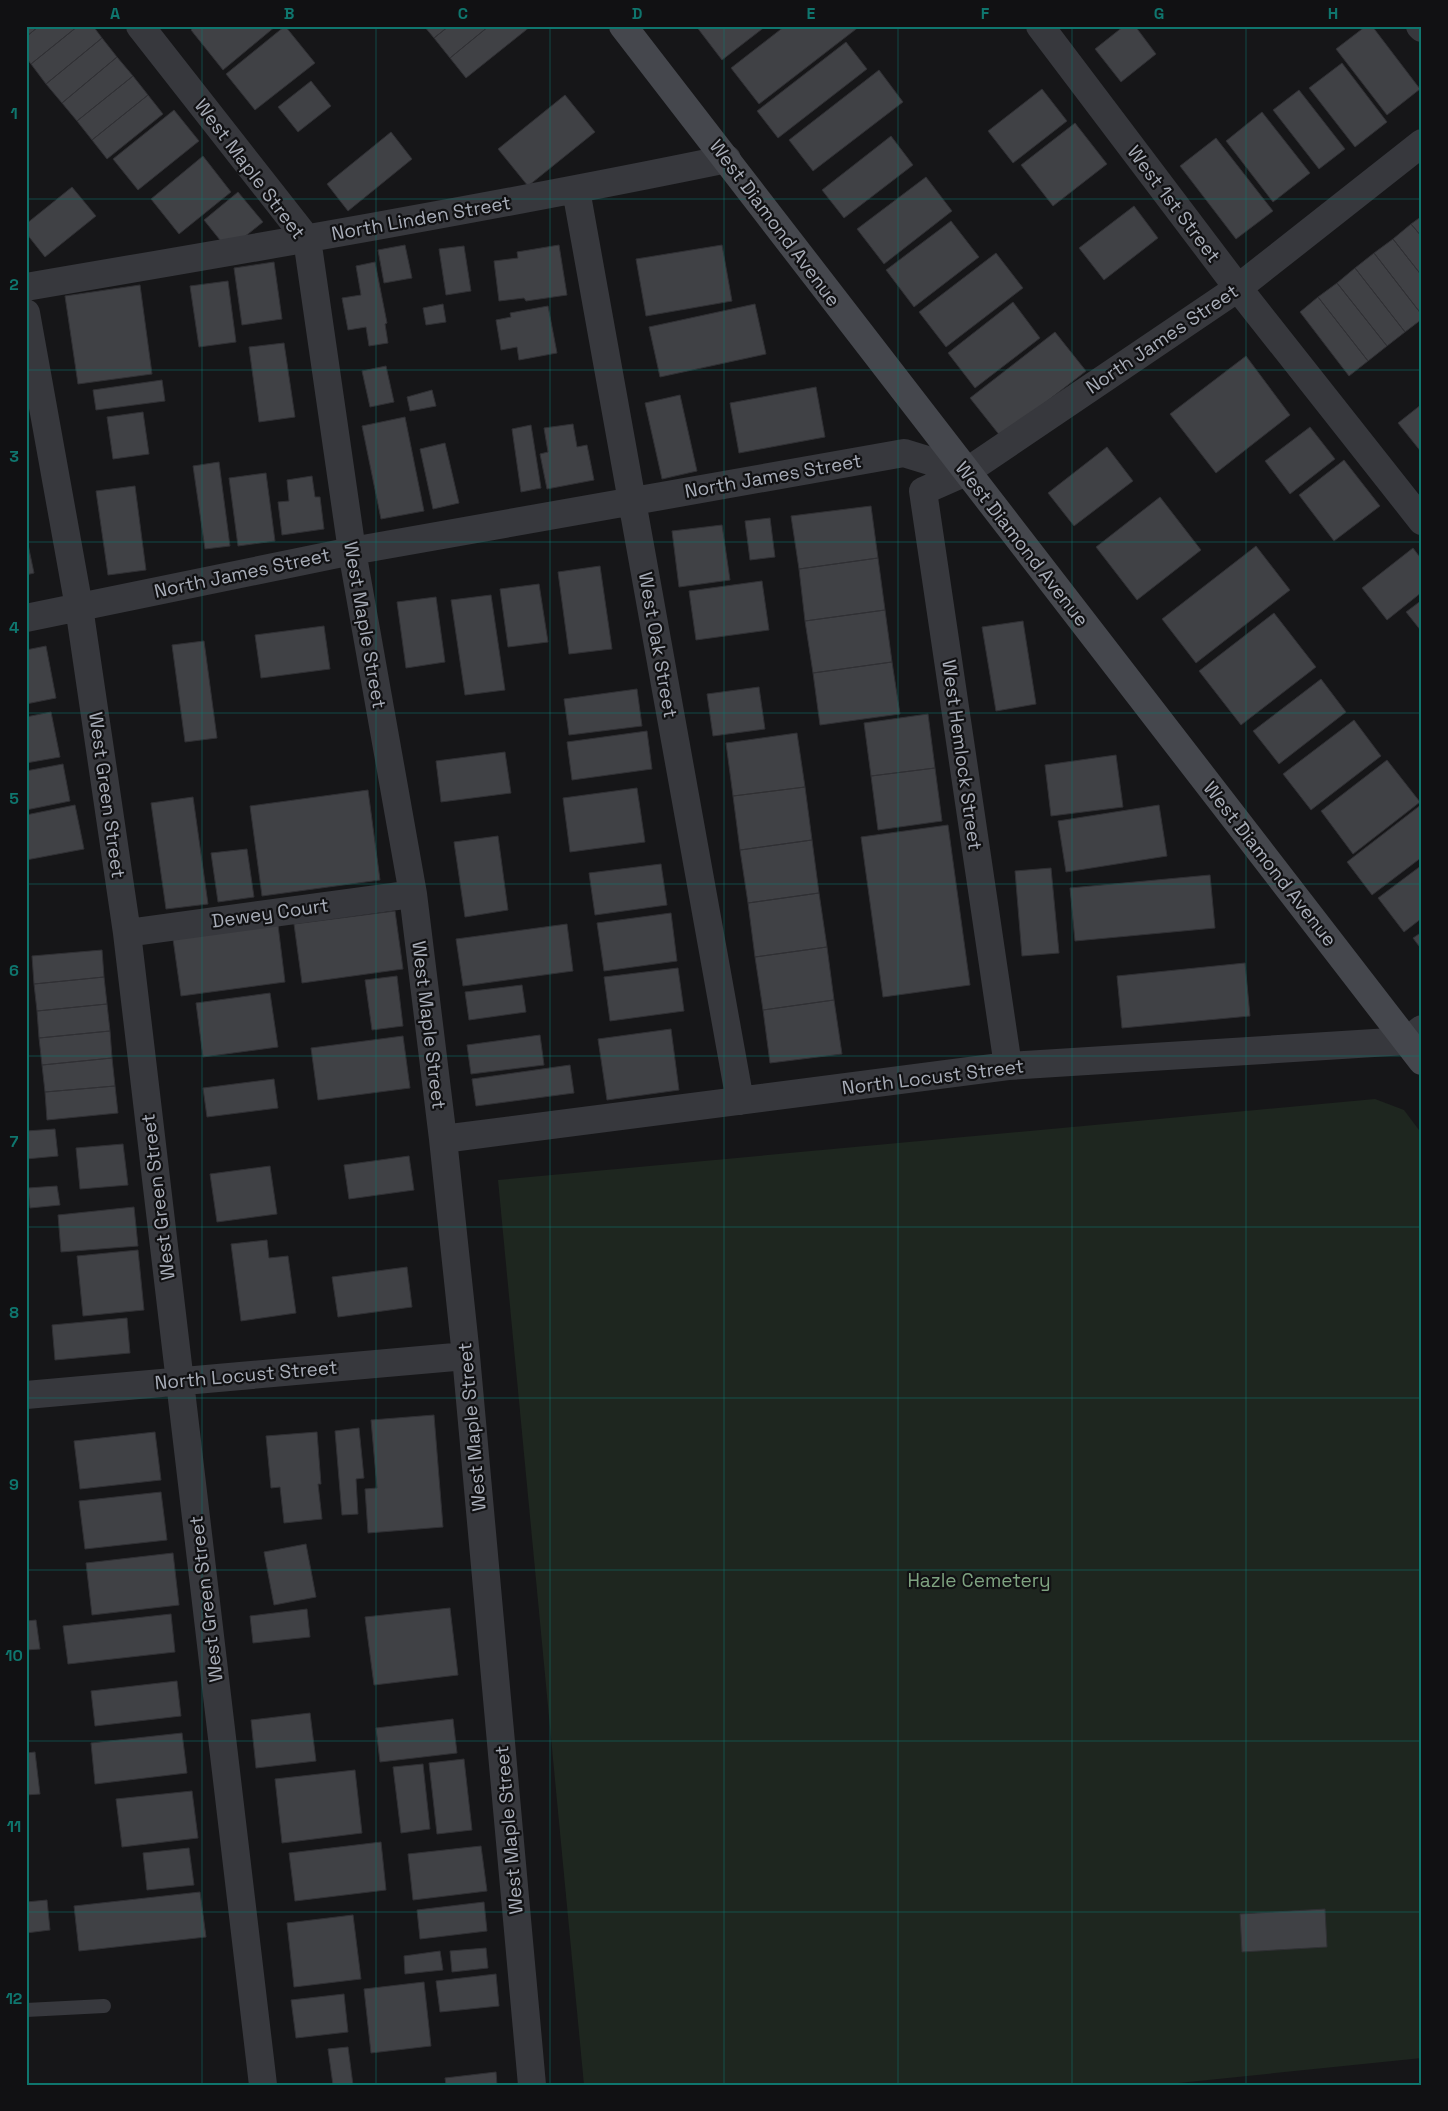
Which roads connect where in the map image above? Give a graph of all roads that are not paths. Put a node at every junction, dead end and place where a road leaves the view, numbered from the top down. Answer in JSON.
{"nodes":[{"id":1,"x":140,"y":26,"type":"edge"},
{"id":2,"x":623,"y":26,"type":"edge"},
{"id":3,"x":1040,"y":26,"type":"edge"},
{"id":4,"x":1422,"y":143,"type":"edge"},
{"id":5,"x":727,"y":159,"type":"junction"},
{"id":6,"x":576,"y":190,"type":"junction"},
{"id":7,"x":306,"y":240,"type":"junction"},
{"id":8,"x":26,"y":287,"type":"edge"},
{"id":9,"x":1238,"y":288,"type":"junction"},
{"id":10,"x":26,"y":313,"type":"edge"},
{"id":11,"x":966,"y":472,"type":"junction"},
{"id":12,"x":632,"y":502,"type":"junction"},
{"id":13,"x":1422,"y":521,"type":"edge"},
{"id":14,"x":352,"y":551,"type":"junction"},
{"id":15,"x":79,"y":607,"type":"junction"},
{"id":16,"x":26,"y":618,"type":"edge"},
{"id":17,"x":413,"y":894,"type":"junction"},
{"id":18,"x":127,"y":933,"type":"junction"},
{"id":19,"x":1417,"y":1044,"type":"edge"},
{"id":20,"x":1008,"y":1066,"type":"junction"},
{"id":21,"x":740,"y":1101,"type":"junction"},
{"id":22,"x":443,"y":1139,"type":"junction"},
{"id":23,"x":466,"y":1356,"type":"junction"},
{"id":24,"x":180,"y":1381,"type":"junction"},
{"id":25,"x":26,"y":1395,"type":"edge"},
{"id":26,"x":104,"y":2006,"type":"dead end"},
{"id":27,"x":26,"y":2010,"type":"edge"},
{"id":28,"x":263,"y":2085,"type":"edge"},
{"id":29,"x":532,"y":2085,"type":"edge"}],
"edges":[{"from":1,"to":7,"type":"street","name":"West Maple Street"},
{"from":2,"to":5,"type":"street","name":"West Diamond Avenue"},
{"from":3,"to":9,"type":"street","name":"West 1st Street"},
{"from":4,"to":9,"type":"street","name":"North James Street"},
{"from":5,"to":6,"type":"street","name":"North Linden Street"},
{"from":5,"to":11,"type":"street","name":"West Diamond Avenue"},
{"from":6,"to":7,"type":"street","name":"North Linden Street"},
{"from":6,"to":12,"type":"street","name":"West Oak Street"},
{"from":7,"to":8,"type":"street","name":"North Linden Street"},
{"from":7,"to":14,"type":"street","name":"West Maple Street"},
{"from":9,"to":11,"type":"street","name":"North James Street"},
{"from":9,"to":13,"type":"street","name":"West 1st Street"},
{"from":10,"to":15,"type":"street","name":"West Green Street"},
{"from":11,"to":12,"type":"street","name":"North James Street"},
{"from":11,"to":19,"type":"street","name":"West Diamond Avenue"},
{"from":11,"to":20,"type":"street","name":"West Hemlock Street"},
{"from":12,"to":14,"type":"street","name":"North James Street"},
{"from":12,"to":21,"type":"street","name":"West Oak Street"},
{"from":14,"to":15,"type":"street","name":"North James Street"},
{"from":14,"to":17,"type":"street","name":"West Maple Street"},
{"from":15,"to":16,"type":"street","name":"North James Street"},
{"from":15,"to":18,"type":"street","name":"West Green Street"},
{"from":17,"to":18,"type":"street","name":"Dewey Court"},
{"from":17,"to":22,"type":"street","name":"West Maple Street"},
{"from":18,"to":24,"type":"street","name":"West Green Street"},
{"from":19,"to":20,"type":"street","name":"North Locust Street"},
{"from":20,"to":21,"type":"street","name":"North Locust Street"},
{"from":21,"to":22,"type":"street","name":"North Locust Street"},
{"from":22,"to":23,"type":"street","name":"West Maple Street"},
{"from":23,"to":24,"type":"street","name":"North Locust Street"},
{"from":23,"to":29,"type":"street","name":"West Maple Street"},
{"from":24,"to":25,"type":"street","name":"North Locust Street"},
{"from":24,"to":28,"type":"street","name":"West Green Street"},
{"from":26,"to":27,"type":"lane"}]}
